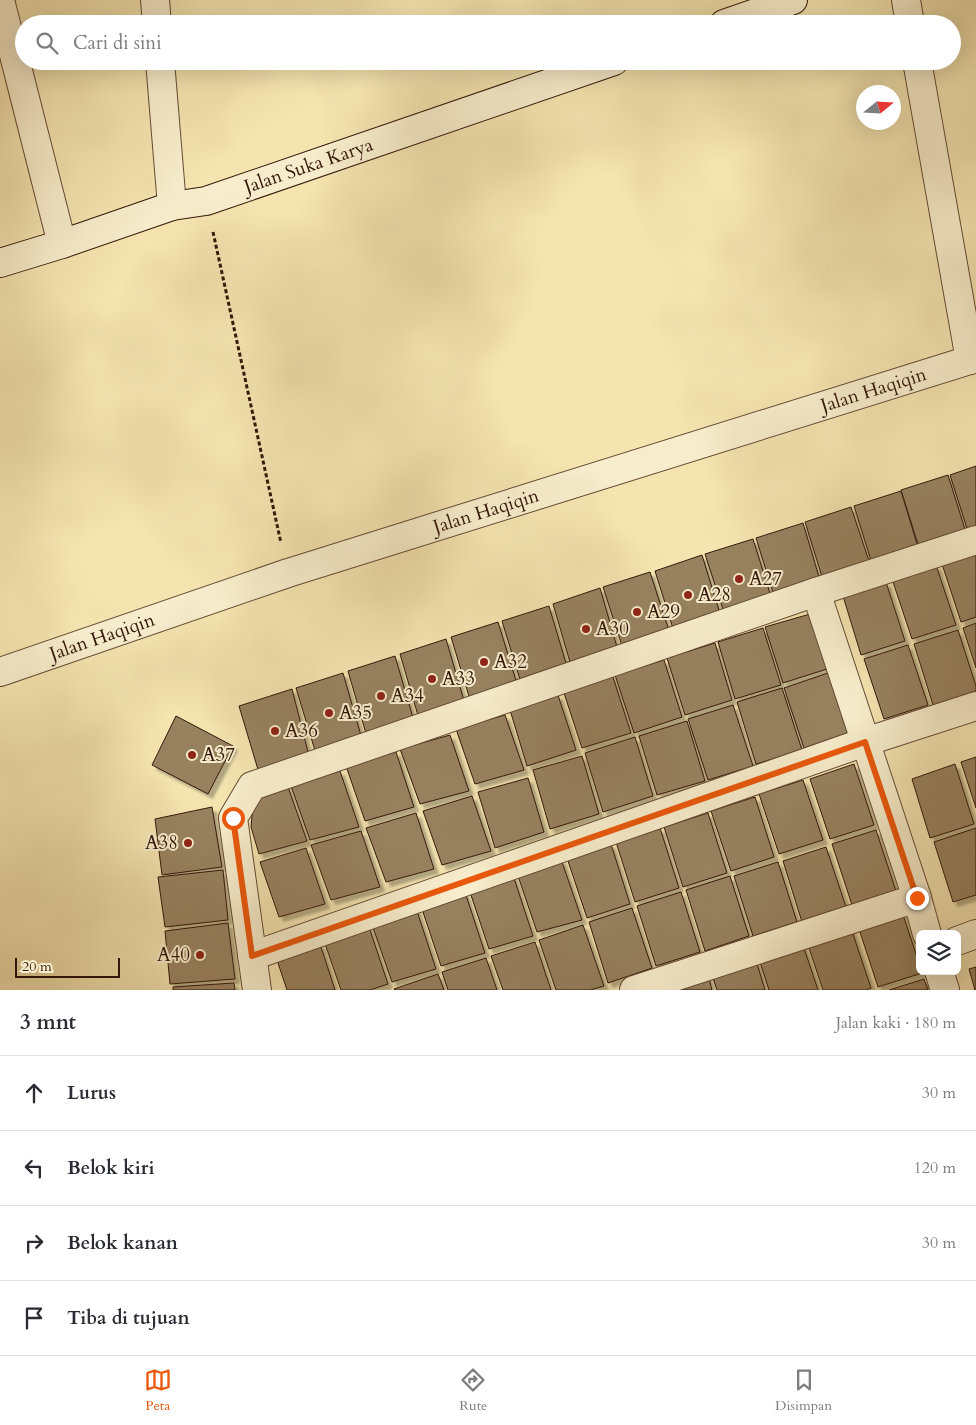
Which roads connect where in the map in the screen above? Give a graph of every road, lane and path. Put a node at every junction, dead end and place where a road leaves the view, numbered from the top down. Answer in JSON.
{"nodes":[{"id":1,"x":0,"y":0,"type":"edge"},
{"id":2,"x":155,"y":0,"type":"edge"},
{"id":3,"x":794,"y":0,"type":"edge"},
{"id":4,"x":906,"y":0,"type":"edge"},
{"id":5,"x":156,"y":15,"type":"edge"},
{"id":6,"x":750,"y":15,"type":"edge"},
{"id":7,"x":908,"y":15,"type":"edge"},
{"id":8,"x":15,"y":59,"type":"edge"},
{"id":9,"x":18,"y":70,"type":"edge"},
{"id":10,"x":161,"y":70,"type":"edge"},
{"id":11,"x":588,"y":70,"type":"edge"},
{"id":12,"x":919,"y":70,"type":"edge"},
{"id":13,"x":206,"y":201,"type":"junction"},
{"id":14,"x":172,"y":206,"type":"junction"},
{"id":15,"x":62,"y":244,"type":"junction"},
{"id":16,"x":0,"y":263,"type":"edge"},
{"id":17,"x":973,"y":359,"type":"edge"},
{"id":18,"x":976,"y":540,"type":"edge"},
{"id":19,"x":288,"y":573,"type":"junction"},
{"id":20,"x":816,"y":592,"type":"junction"},
{"id":21,"x":0,"y":672,"type":"edge"},
{"id":22,"x":976,"y":706,"type":"edge"},
{"id":23,"x":865,"y":742,"type":"junction"},
{"id":24,"x":917,"y":898,"type":"junction"},
{"id":25,"x":926,"y":930,"type":"edge"},
{"id":26,"x":976,"y":934,"type":"edge"},
{"id":27,"x":961,"y":940,"type":"edge"},
{"id":28,"x":252,"y":956,"type":"junction"},
{"id":29,"x":940,"y":975,"type":"edge"},
{"id":30,"x":256,"y":990,"type":"edge"},
{"id":31,"x":634,"y":990,"type":"edge"},
{"id":32,"x":945,"y":990,"type":"edge"}],
"edges":[{"from":1,"to":8,"type":"street"},
{"from":2,"to":5,"type":"street"},
{"from":3,"to":6,"type":"street"},
{"from":4,"to":7,"type":"street"},
{"from":9,"to":15,"type":"street"},
{"from":10,"to":14,"type":"street"},
{"from":11,"to":13,"type":"street","name":"Jalan Suka Karya"},
{"from":12,"to":17,"type":"street"},
{"from":13,"to":14,"type":"street","name":"Jalan Suka Karya"},
{"from":13,"to":19,"type":"path"},
{"from":14,"to":15,"type":"street","name":"Jalan Suka Karya"},
{"from":15,"to":16,"type":"street","name":"Jalan Suka Karya"},
{"from":17,"to":19,"type":"street","name":"Jalan Haqiqin"},
{"from":18,"to":20,"type":"street"},
{"from":19,"to":21,"type":"street","name":"Jalan Haqiqin"},
{"from":20,"to":23,"type":"street"},
{"from":20,"to":28,"type":"street"},
{"from":22,"to":23,"type":"street"},
{"from":23,"to":24,"type":"street"},
{"from":23,"to":28,"type":"street"},
{"from":24,"to":25,"type":"street"},
{"from":24,"to":31,"type":"street"},
{"from":26,"to":27,"type":"street"},
{"from":28,"to":30,"type":"street"},
{"from":29,"to":32,"type":"street"}]}
